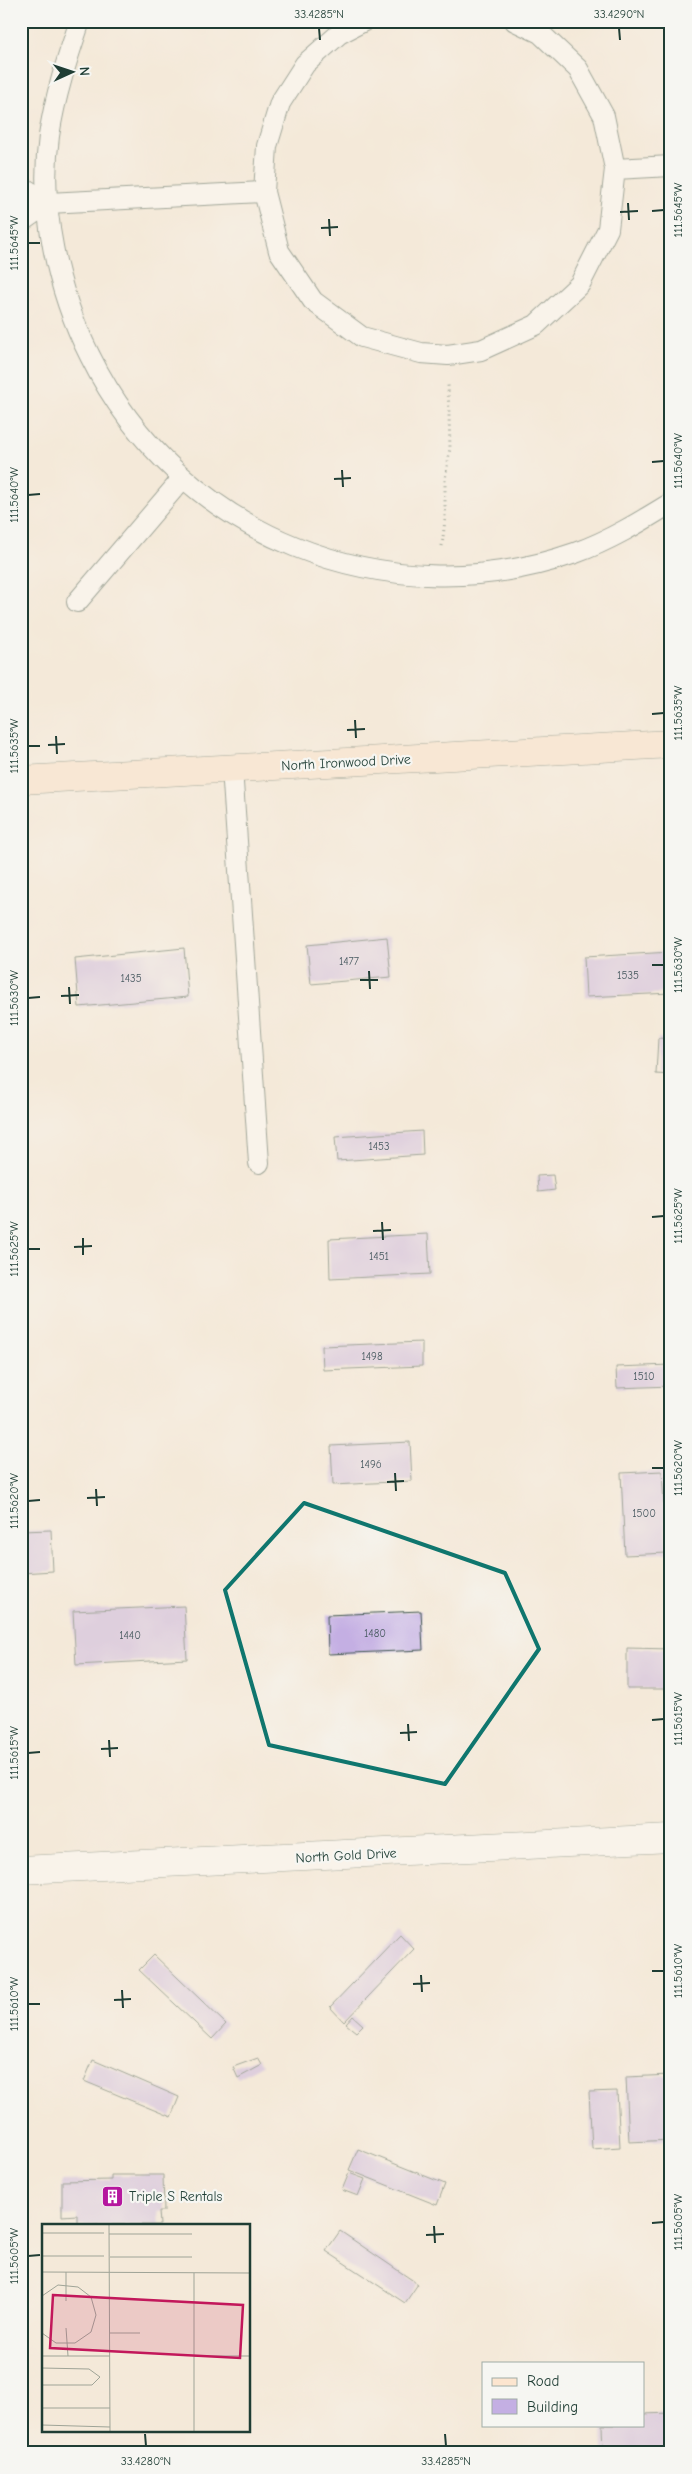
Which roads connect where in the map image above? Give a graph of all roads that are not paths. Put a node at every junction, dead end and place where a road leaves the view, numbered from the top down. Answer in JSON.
{"nodes":[{"id":1,"x":80,"y":21,"type":"edge"},
{"id":2,"x":364,"y":21,"type":"edge"},
{"id":3,"x":515,"y":21,"type":"edge"},
{"id":4,"x":671,"y":166,"type":"edge"},
{"id":5,"x":615,"y":169,"type":"junction"},
{"id":6,"x":21,"y":186,"type":"edge"},
{"id":7,"x":264,"y":192,"type":"junction"},
{"id":8,"x":48,"y":203,"type":"junction"},
{"id":9,"x":21,"y":222,"type":"edge"},
{"id":10,"x":182,"y":479,"type":"junction"},
{"id":11,"x":671,"y":503,"type":"edge"},
{"id":12,"x":77,"y":602,"type":"dead end"},
{"id":13,"x":671,"y":744,"type":"edge"},
{"id":14,"x":232,"y":768,"type":"junction"},
{"id":15,"x":21,"y":780,"type":"edge"},
{"id":16,"x":259,"y":1163,"type":"dead end"},
{"id":17,"x":671,"y":1838,"type":"edge"},
{"id":18,"x":21,"y":1870,"type":"edge"}],
"edges":[{"from":1,"to":8,"type":"lane"},
{"from":2,"to":7,"type":"lane"},
{"from":3,"to":5,"type":"lane"},
{"from":4,"to":5,"type":"lane"},
{"from":5,"to":7,"type":"lane"},
{"from":6,"to":8,"type":"lane"},
{"from":7,"to":8,"type":"lane"},
{"from":8,"to":9,"type":"lane"},
{"from":8,"to":10,"type":"lane"},
{"from":10,"to":11,"type":"lane"},
{"from":10,"to":12,"type":"lane"},
{"from":13,"to":14,"type":"street","name":"North Ironwood Drive"},
{"from":14,"to":15,"type":"street","name":"North Ironwood Drive"},
{"from":14,"to":16,"type":"lane"},
{"from":17,"to":18,"type":"street","name":"North Gold Drive"}]}
